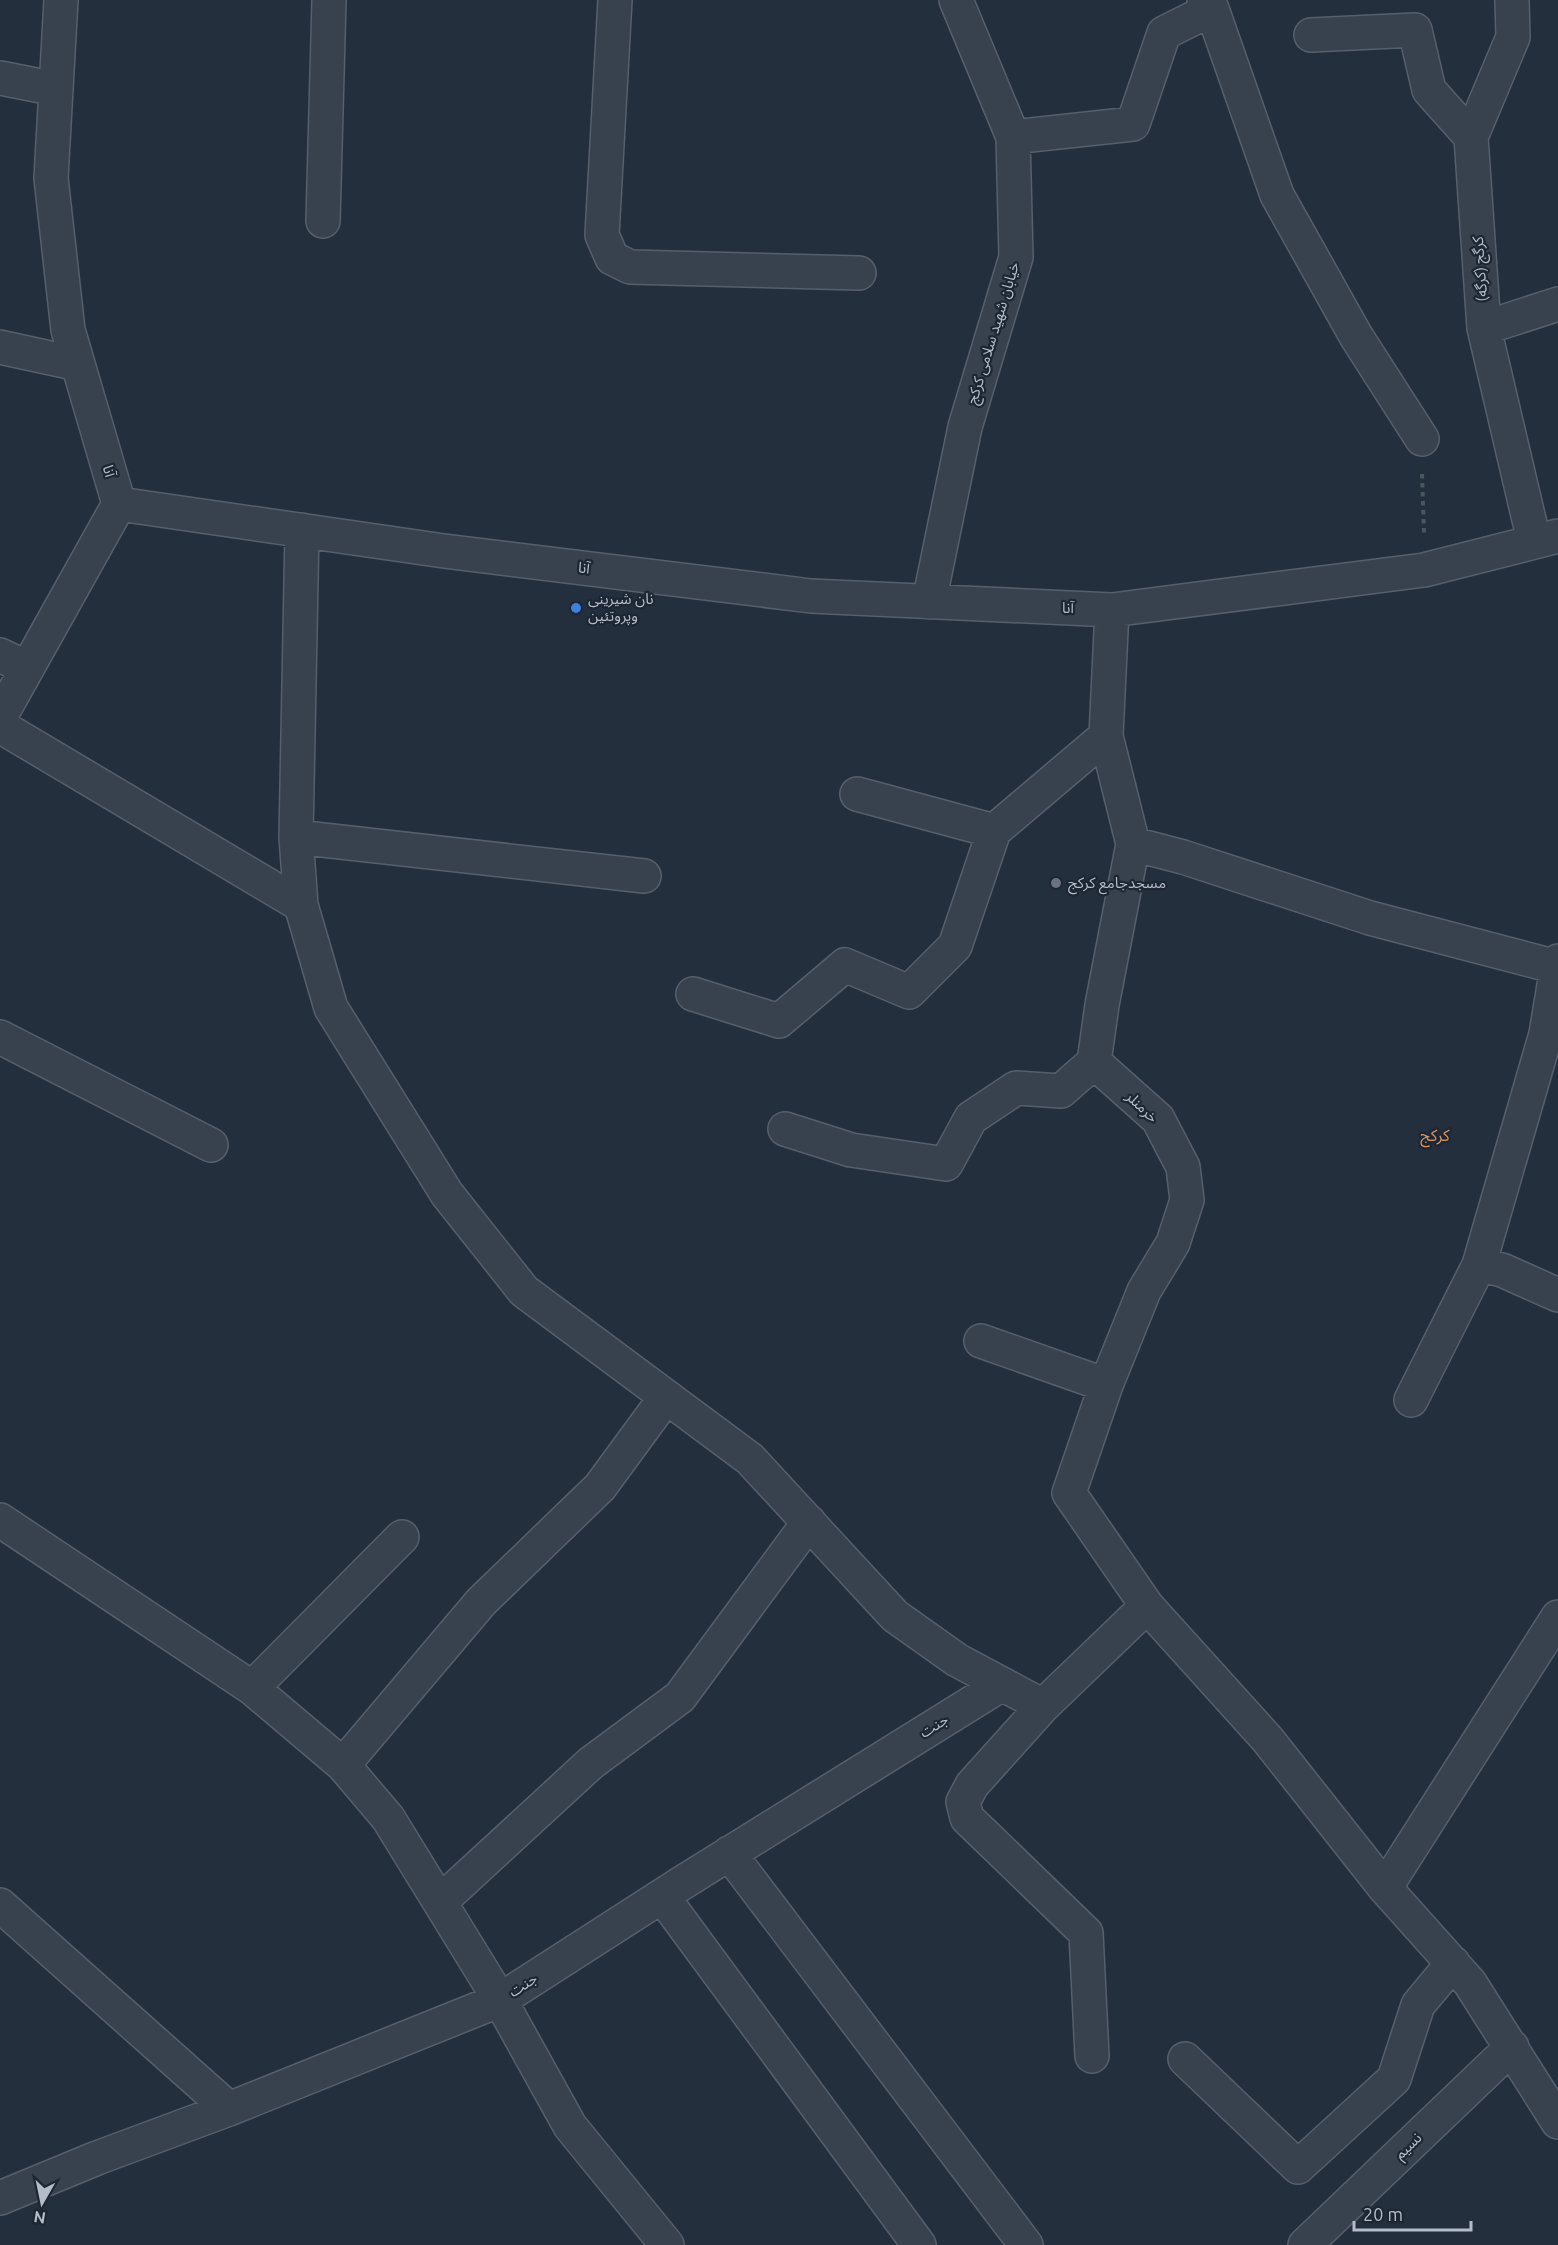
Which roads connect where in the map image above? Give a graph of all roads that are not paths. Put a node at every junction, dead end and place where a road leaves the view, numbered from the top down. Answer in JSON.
{"nodes":[{"id":1,"x":62,"y":0,"type":"edge"},
{"id":2,"x":330,"y":0,"type":"edge"},
{"id":3,"x":615,"y":0,"type":"edge"},
{"id":4,"x":956,"y":0,"type":"edge"},
{"id":5,"x":1512,"y":0,"type":"edge"},
{"id":6,"x":1208,"y":5,"type":"edge"},
{"id":7,"x":1311,"y":35,"type":"dead end"},
{"id":8,"x":0,"y":78,"type":"edge"},
{"id":9,"x":56,"y":90,"type":"junction"},
{"id":10,"x":1013,"y":137,"type":"junction"},
{"id":11,"x":1471,"y":137,"type":"junction"},
{"id":12,"x":323,"y":221,"type":"dead end"},
{"id":13,"x":859,"y":273,"type":"dead end"},
{"id":14,"x":1558,"y":304,"type":"edge"},
{"id":15,"x":1484,"y":328,"type":"junction"},
{"id":16,"x":0,"y":347,"type":"edge"},
{"id":17,"x":78,"y":364,"type":"junction"},
{"id":18,"x":1422,"y":440,"type":"road end"},
{"id":19,"x":118,"y":504,"type":"junction"},
{"id":20,"x":302,"y":530,"type":"junction"},
{"id":21,"x":1546,"y":538,"type":"edge"},
{"id":22,"x":928,"y":602,"type":"junction"},
{"id":23,"x":1112,"y":610,"type":"junction"},
{"id":24,"x":13,"y":662,"type":"edge"},
{"id":25,"x":0,"y":717,"type":"edge"},
{"id":26,"x":0,"y":726,"type":"edge"},
{"id":27,"x":1106,"y":736,"type":"junction"},
{"id":28,"x":857,"y":794,"type":"dead end"},
{"id":29,"x":994,"y":831,"type":"junction"},
{"id":30,"x":296,"y":837,"type":"junction"},
{"id":31,"x":1133,"y":844,"type":"junction"},
{"id":32,"x":644,"y":876,"type":"dead end"},
{"id":33,"x":301,"y":905,"type":"junction"},
{"id":34,"x":1558,"y":964,"type":"edge"},
{"id":35,"x":693,"y":994,"type":"dead end"},
{"id":36,"x":0,"y":1037,"type":"edge"},
{"id":37,"x":1094,"y":1062,"type":"junction"},
{"id":38,"x":784,"y":1129,"type":"dead end"},
{"id":39,"x":211,"y":1145,"type":"dead end"},
{"id":40,"x":1479,"y":1265,"type":"junction"},
{"id":41,"x":1558,"y":1295,"type":"edge"},
{"id":42,"x":981,"y":1341,"type":"dead end"},
{"id":43,"x":1106,"y":1385,"type":"junction"},
{"id":44,"x":666,"y":1397,"type":"junction"},
{"id":45,"x":1411,"y":1400,"type":"dead end"},
{"id":46,"x":0,"y":1520,"type":"edge"},
{"id":47,"x":809,"y":1522,"type":"junction"},
{"id":48,"x":402,"y":1537,"type":"dead end"},
{"id":49,"x":1147,"y":1606,"type":"junction"},
{"id":50,"x":1558,"y":1617,"type":"edge"},
{"id":51,"x":1002,"y":1684,"type":"junction"},
{"id":52,"x":252,"y":1688,"type":"junction"},
{"id":53,"x":1043,"y":1706,"type":"junction"},
{"id":54,"x":343,"y":1765,"type":"junction"},
{"id":55,"x":729,"y":1853,"type":"junction"},
{"id":56,"x":1385,"y":1888,"type":"junction"},
{"id":57,"x":662,"y":1896,"type":"junction"},
{"id":58,"x":440,"y":1902,"type":"junction"},
{"id":59,"x":0,"y":1905,"type":"edge"},
{"id":60,"x":1453,"y":1964,"type":"junction"},
{"id":61,"x":500,"y":2000,"type":"junction"},
{"id":62,"x":1512,"y":2047,"type":"junction"},
{"id":63,"x":1092,"y":2056,"type":"dead end"},
{"id":64,"x":1185,"y":2059,"type":"dead end"},
{"id":65,"x":1553,"y":2101,"type":"edge"},
{"id":66,"x":229,"y":2109,"type":"junction"},
{"id":67,"x":0,"y":2198,"type":"edge"},
{"id":68,"x":667,"y":2245,"type":"edge"},
{"id":69,"x":920,"y":2245,"type":"edge"},
{"id":70,"x":1026,"y":2245,"type":"edge"},
{"id":71,"x":1305,"y":2245,"type":"edge"}],
"edges":[{"from":1,"to":9,"type":"street","name":"آنا"},
{"from":2,"to":12,"type":"street"},
{"from":3,"to":13,"type":"street"},
{"from":4,"to":10,"type":"street","name":"خیابان شهید سلامی کرکج"},
{"from":5,"to":11,"type":"street","name":"کرگج (کرگه)"},
{"from":6,"to":10,"type":"street"},
{"from":6,"to":18,"type":"street"},
{"from":7,"to":11,"type":"street"},
{"from":8,"to":9,"type":"street"},
{"from":9,"to":17,"type":"street","name":"آنا"},
{"from":10,"to":22,"type":"street","name":"خیابان شهید سلامی کرکج"},
{"from":11,"to":15,"type":"street","name":"کرگج (کرگه)"},
{"from":14,"to":15,"type":"street"},
{"from":15,"to":21,"type":"street","name":"کرگج (کرگه)"},
{"from":16,"to":17,"type":"street"},
{"from":17,"to":19,"type":"street","name":"آنا"},
{"from":19,"to":20,"type":"street","name":"آنا"},
{"from":19,"to":24,"type":"street"},
{"from":20,"to":22,"type":"street","name":"آنا"},
{"from":20,"to":30,"type":"street"},
{"from":21,"to":23,"type":"street","name":"آنا"},
{"from":22,"to":23,"type":"street","name":"آنا"},
{"from":23,"to":27,"type":"street"},
{"from":24,"to":25,"type":"street"},
{"from":26,"to":33,"type":"street"},
{"from":27,"to":29,"type":"street"},
{"from":27,"to":31,"type":"street"},
{"from":28,"to":29,"type":"street"},
{"from":29,"to":35,"type":"street"},
{"from":30,"to":32,"type":"street"},
{"from":30,"to":33,"type":"street"},
{"from":31,"to":34,"type":"street"},
{"from":31,"to":37,"type":"street"},
{"from":33,"to":44,"type":"street"},
{"from":34,"to":40,"type":"street"},
{"from":36,"to":39,"type":"street"},
{"from":37,"to":38,"type":"street"},
{"from":37,"to":43,"type":"street","name":"خرمنلر"},
{"from":40,"to":41,"type":"street"},
{"from":40,"to":45,"type":"street"},
{"from":42,"to":43,"type":"street"},
{"from":43,"to":49,"type":"street","name":"خرمنلر"},
{"from":44,"to":47,"type":"street"},
{"from":44,"to":54,"type":"street"},
{"from":46,"to":52,"type":"street"},
{"from":47,"to":51,"type":"street"},
{"from":47,"to":58,"type":"street"},
{"from":48,"to":52,"type":"street"},
{"from":49,"to":53,"type":"street"},
{"from":49,"to":56,"type":"street"},
{"from":50,"to":56,"type":"street"},
{"from":51,"to":53,"type":"street"},
{"from":51,"to":55,"type":"street","name":"جنت"},
{"from":52,"to":54,"type":"street"},
{"from":53,"to":63,"type":"street"},
{"from":54,"to":58,"type":"street"},
{"from":55,"to":57,"type":"street","name":"جنت"},
{"from":55,"to":70,"type":"street"},
{"from":56,"to":60,"type":"street"},
{"from":57,"to":61,"type":"street","name":"جنت"},
{"from":57,"to":69,"type":"street"},
{"from":58,"to":61,"type":"street"},
{"from":59,"to":66,"type":"street"},
{"from":60,"to":62,"type":"street"},
{"from":60,"to":64,"type":"street"},
{"from":61,"to":66,"type":"street","name":"جنت"},
{"from":61,"to":68,"type":"street"},
{"from":62,"to":65,"type":"street"},
{"from":62,"to":71,"type":"street","name":"نسیم"},
{"from":66,"to":67,"type":"street","name":"جنت"}]}
